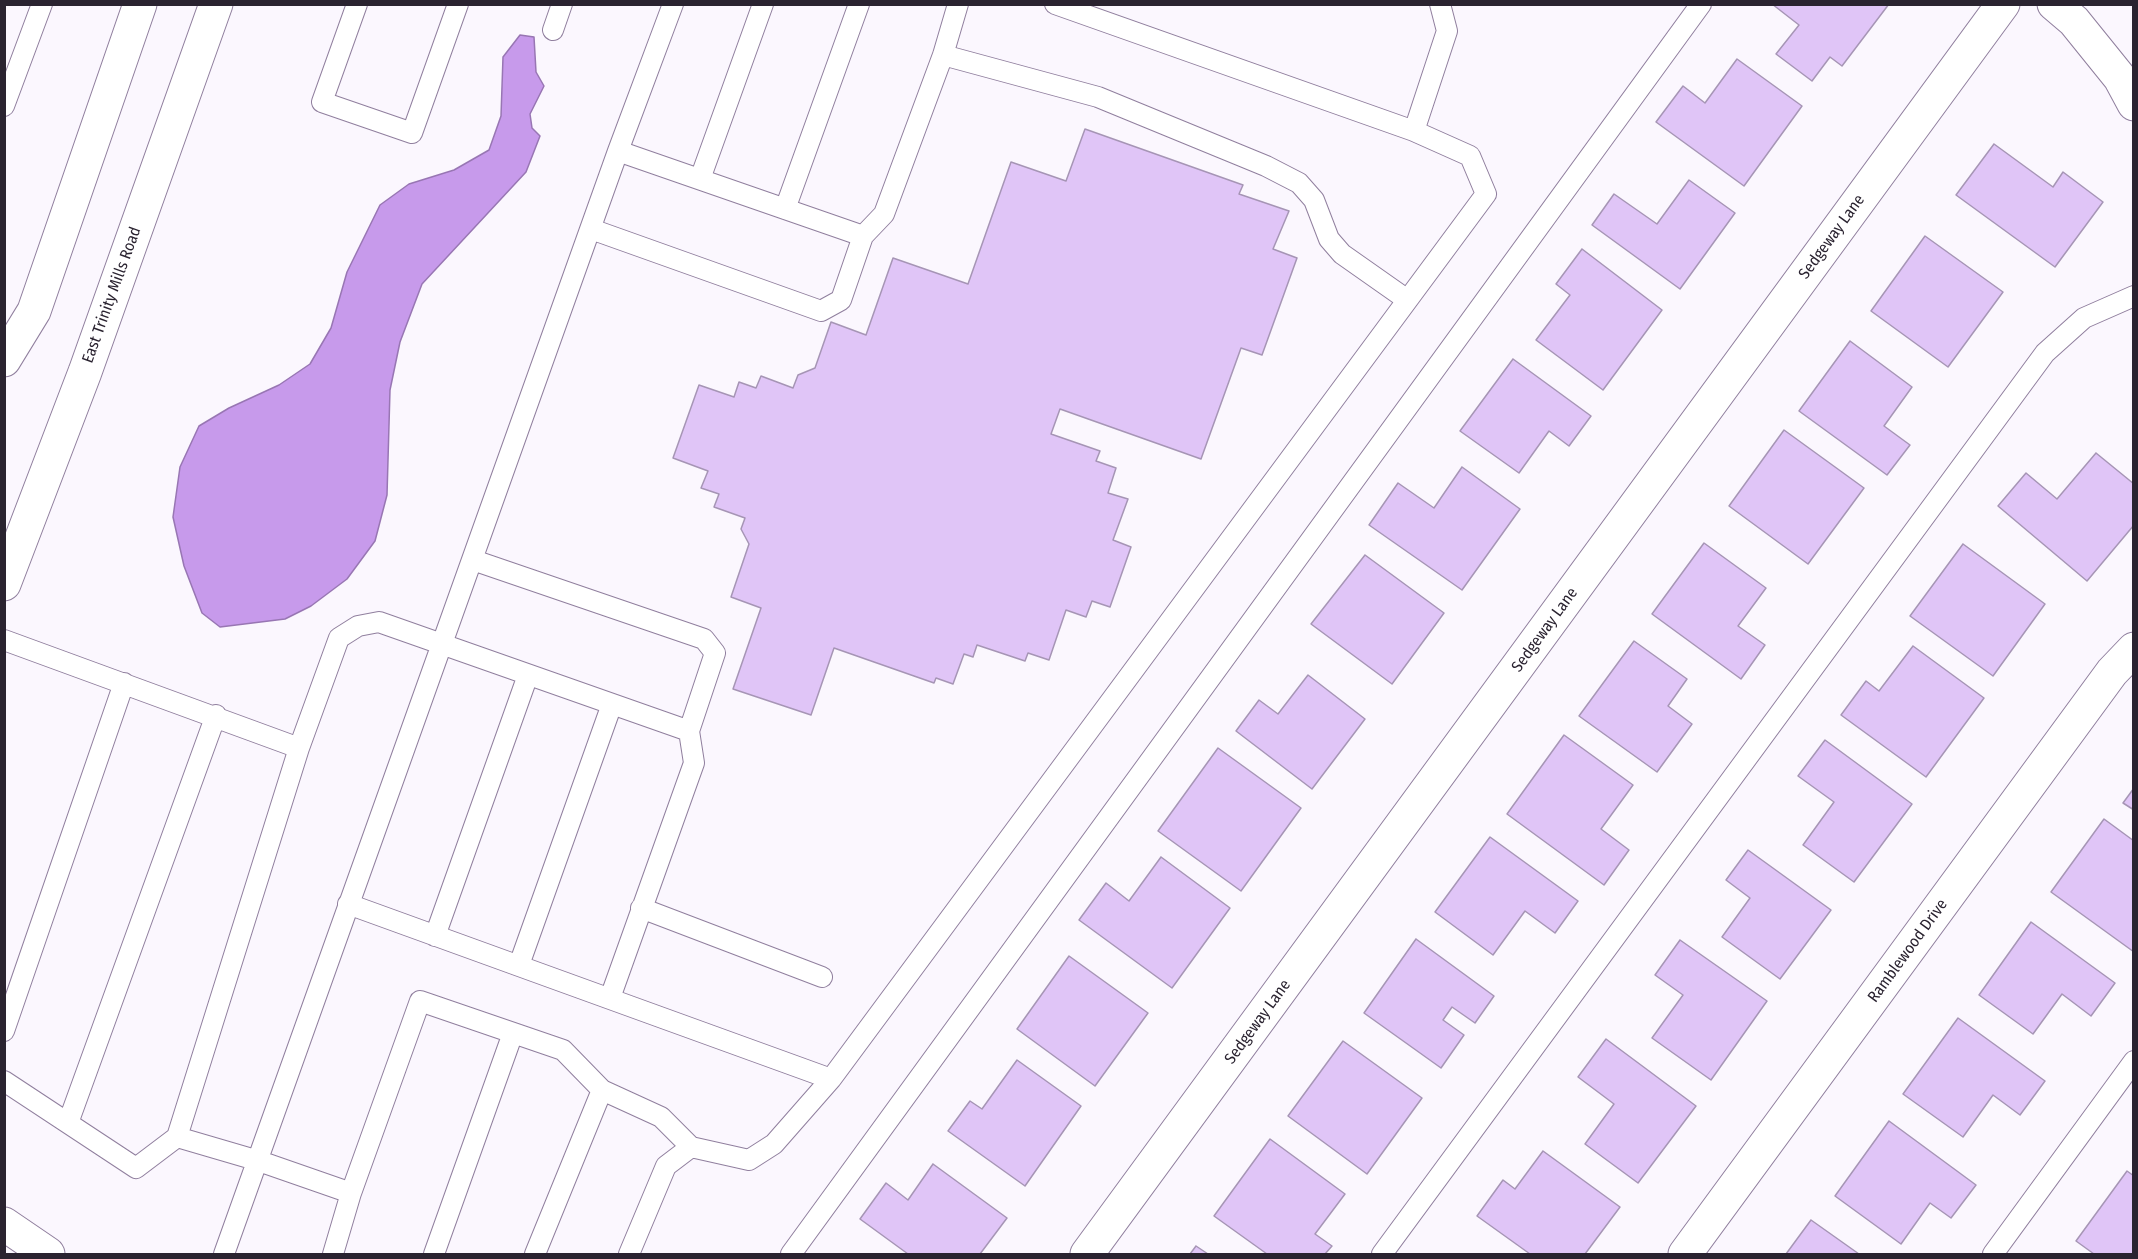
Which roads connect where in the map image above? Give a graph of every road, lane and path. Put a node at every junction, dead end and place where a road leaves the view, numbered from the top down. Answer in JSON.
{"nodes":[{"id":1,"x":42,"y":4,"type":"edge"},
{"id":2,"x":140,"y":4,"type":"edge"},
{"id":3,"x":216,"y":4,"type":"edge"},
{"id":4,"x":357,"y":4,"type":"edge"},
{"id":5,"x":458,"y":4,"type":"edge"},
{"id":6,"x":562,"y":4,"type":"edge"},
{"id":7,"x":673,"y":4,"type":"edge"},
{"id":8,"x":763,"y":4,"type":"edge"},
{"id":9,"x":859,"y":4,"type":"edge"},
{"id":10,"x":958,"y":4,"type":"edge"},
{"id":11,"x":1055,"y":4,"type":"edge"},
{"id":12,"x":1440,"y":4,"type":"edge"},
{"id":13,"x":1701,"y":4,"type":"edge"},
{"id":14,"x":2003,"y":4,"type":"edge"},
{"id":15,"x":2054,"y":4,"type":"edge"},
{"id":16,"x":553,"y":30,"type":"dead end"},
{"id":17,"x":943,"y":55,"type":"junction"},
{"id":18,"x":2133,"y":104,"type":"edge"},
{"id":19,"x":4,"y":106,"type":"edge"},
{"id":20,"x":1414,"y":131,"type":"junction"},
{"id":21,"x":618,"y":150,"type":"junction"},
{"id":22,"x":700,"y":179,"type":"junction"},
{"id":23,"x":785,"y":208,"type":"junction"},
{"id":24,"x":591,"y":229,"type":"junction"},
{"id":25,"x":863,"y":236,"type":"junction"},
{"id":26,"x":2133,"y":296,"type":"edge"},
{"id":27,"x":1406,"y":299,"type":"junction"},
{"id":28,"x":4,"y":360,"type":"edge"},
{"id":29,"x":473,"y":560,"type":"junction"},
{"id":30,"x":4,"y":584,"type":"edge"},
{"id":31,"x":4,"y":640,"type":"edge"},
{"id":32,"x":442,"y":644,"type":"junction"},
{"id":33,"x":2133,"y":649,"type":"edge"},
{"id":34,"x":528,"y":675,"type":"junction"},
{"id":35,"x":124,"y":682,"type":"junction"},
{"id":36,"x":612,"y":704,"type":"junction"},
{"id":37,"x":216,"y":715,"type":"junction"},
{"id":38,"x":688,"y":731,"type":"junction"},
{"id":39,"x":299,"y":748,"type":"junction"},
{"id":40,"x":348,"y":904,"type":"junction"},
{"id":41,"x":641,"y":908,"type":"junction"},
{"id":42,"x":435,"y":936,"type":"junction"},
{"id":43,"x":519,"y":965,"type":"junction"},
{"id":44,"x":822,"y":976,"type":"dead end"},
{"id":45,"x":610,"y":998,"type":"junction"},
{"id":46,"x":4,"y":1031,"type":"edge"},
{"id":47,"x":513,"y":1033,"type":"junction"},
{"id":48,"x":2133,"y":1061,"type":"edge"},
{"id":49,"x":831,"y":1079,"type":"junction"},
{"id":50,"x":4,"y":1081,"type":"edge"},
{"id":51,"x":602,"y":1090,"type":"junction"},
{"id":52,"x":68,"y":1123,"type":"junction"},
{"id":53,"x":177,"y":1137,"type":"junction"},
{"id":54,"x":691,"y":1147,"type":"junction"},
{"id":55,"x":259,"y":1161,"type":"junction"},
{"id":56,"x":351,"y":1193,"type":"junction"},
{"id":57,"x":4,"y":1224,"type":"edge"},
{"id":58,"x":48,"y":1254,"type":"edge"},
{"id":59,"x":224,"y":1254,"type":"edge"},
{"id":60,"x":333,"y":1254,"type":"edge"},
{"id":61,"x":434,"y":1254,"type":"edge"},
{"id":62,"x":535,"y":1254,"type":"edge"},
{"id":63,"x":629,"y":1254,"type":"edge"},
{"id":64,"x":791,"y":1254,"type":"edge"},
{"id":65,"x":1087,"y":1254,"type":"edge"},
{"id":66,"x":1382,"y":1254,"type":"edge"},
{"id":67,"x":1685,"y":1254,"type":"edge"},
{"id":68,"x":1993,"y":1254,"type":"edge"}],
"edges":[{"from":1,"to":19,"type":"lane"},
{"from":2,"to":28,"type":"street"},
{"from":3,"to":30,"type":"street","name":"East Trinity Mills Road"},
{"from":4,"to":5,"type":"lane"},
{"from":6,"to":16,"type":"lane"},
{"from":7,"to":21,"type":"lane"},
{"from":8,"to":22,"type":"lane"},
{"from":9,"to":23,"type":"lane"},
{"from":10,"to":17,"type":"lane"},
{"from":11,"to":20,"type":"lane"},
{"from":12,"to":20,"type":"lane"},
{"from":13,"to":64,"type":"lane"},
{"from":14,"to":65,"type":"street","name":"Sedgeway Lane"},
{"from":15,"to":18,"type":"street"},
{"from":17,"to":25,"type":"lane"},
{"from":17,"to":27,"type":"lane"},
{"from":20,"to":27,"type":"lane"},
{"from":21,"to":22,"type":"lane"},
{"from":21,"to":24,"type":"lane"},
{"from":22,"to":23,"type":"lane"},
{"from":23,"to":25,"type":"lane"},
{"from":24,"to":25,"type":"lane"},
{"from":24,"to":29,"type":"lane"},
{"from":26,"to":66,"type":"lane"},
{"from":27,"to":49,"type":"lane"},
{"from":29,"to":32,"type":"lane"},
{"from":29,"to":38,"type":"lane"},
{"from":31,"to":35,"type":"lane"},
{"from":32,"to":34,"type":"lane"},
{"from":32,"to":39,"type":"lane"},
{"from":32,"to":40,"type":"lane"},
{"from":33,"to":67,"type":"street","name":"Ramblewood Drive"},
{"from":34,"to":36,"type":"lane"},
{"from":34,"to":42,"type":"lane"},
{"from":35,"to":37,"type":"lane"},
{"from":35,"to":46,"type":"lane"},
{"from":36,"to":38,"type":"lane"},
{"from":36,"to":43,"type":"lane"},
{"from":37,"to":39,"type":"lane"},
{"from":37,"to":52,"type":"lane"},
{"from":38,"to":41,"type":"lane"},
{"from":39,"to":53,"type":"lane"},
{"from":40,"to":42,"type":"lane"},
{"from":40,"to":55,"type":"lane"},
{"from":41,"to":44,"type":"lane"},
{"from":41,"to":45,"type":"lane"},
{"from":42,"to":43,"type":"lane"},
{"from":43,"to":45,"type":"lane"},
{"from":45,"to":49,"type":"lane"},
{"from":47,"to":51,"type":"lane"},
{"from":47,"to":56,"type":"lane"},
{"from":47,"to":61,"type":"lane"},
{"from":48,"to":68,"type":"lane"},
{"from":49,"to":54,"type":"lane"},
{"from":50,"to":52,"type":"lane"},
{"from":51,"to":54,"type":"lane"},
{"from":51,"to":62,"type":"lane"},
{"from":52,"to":53,"type":"lane"},
{"from":53,"to":55,"type":"lane"},
{"from":54,"to":63,"type":"lane"},
{"from":55,"to":56,"type":"lane"},
{"from":55,"to":59,"type":"lane"},
{"from":56,"to":60,"type":"lane"},
{"from":57,"to":58,"type":"street"}]}
